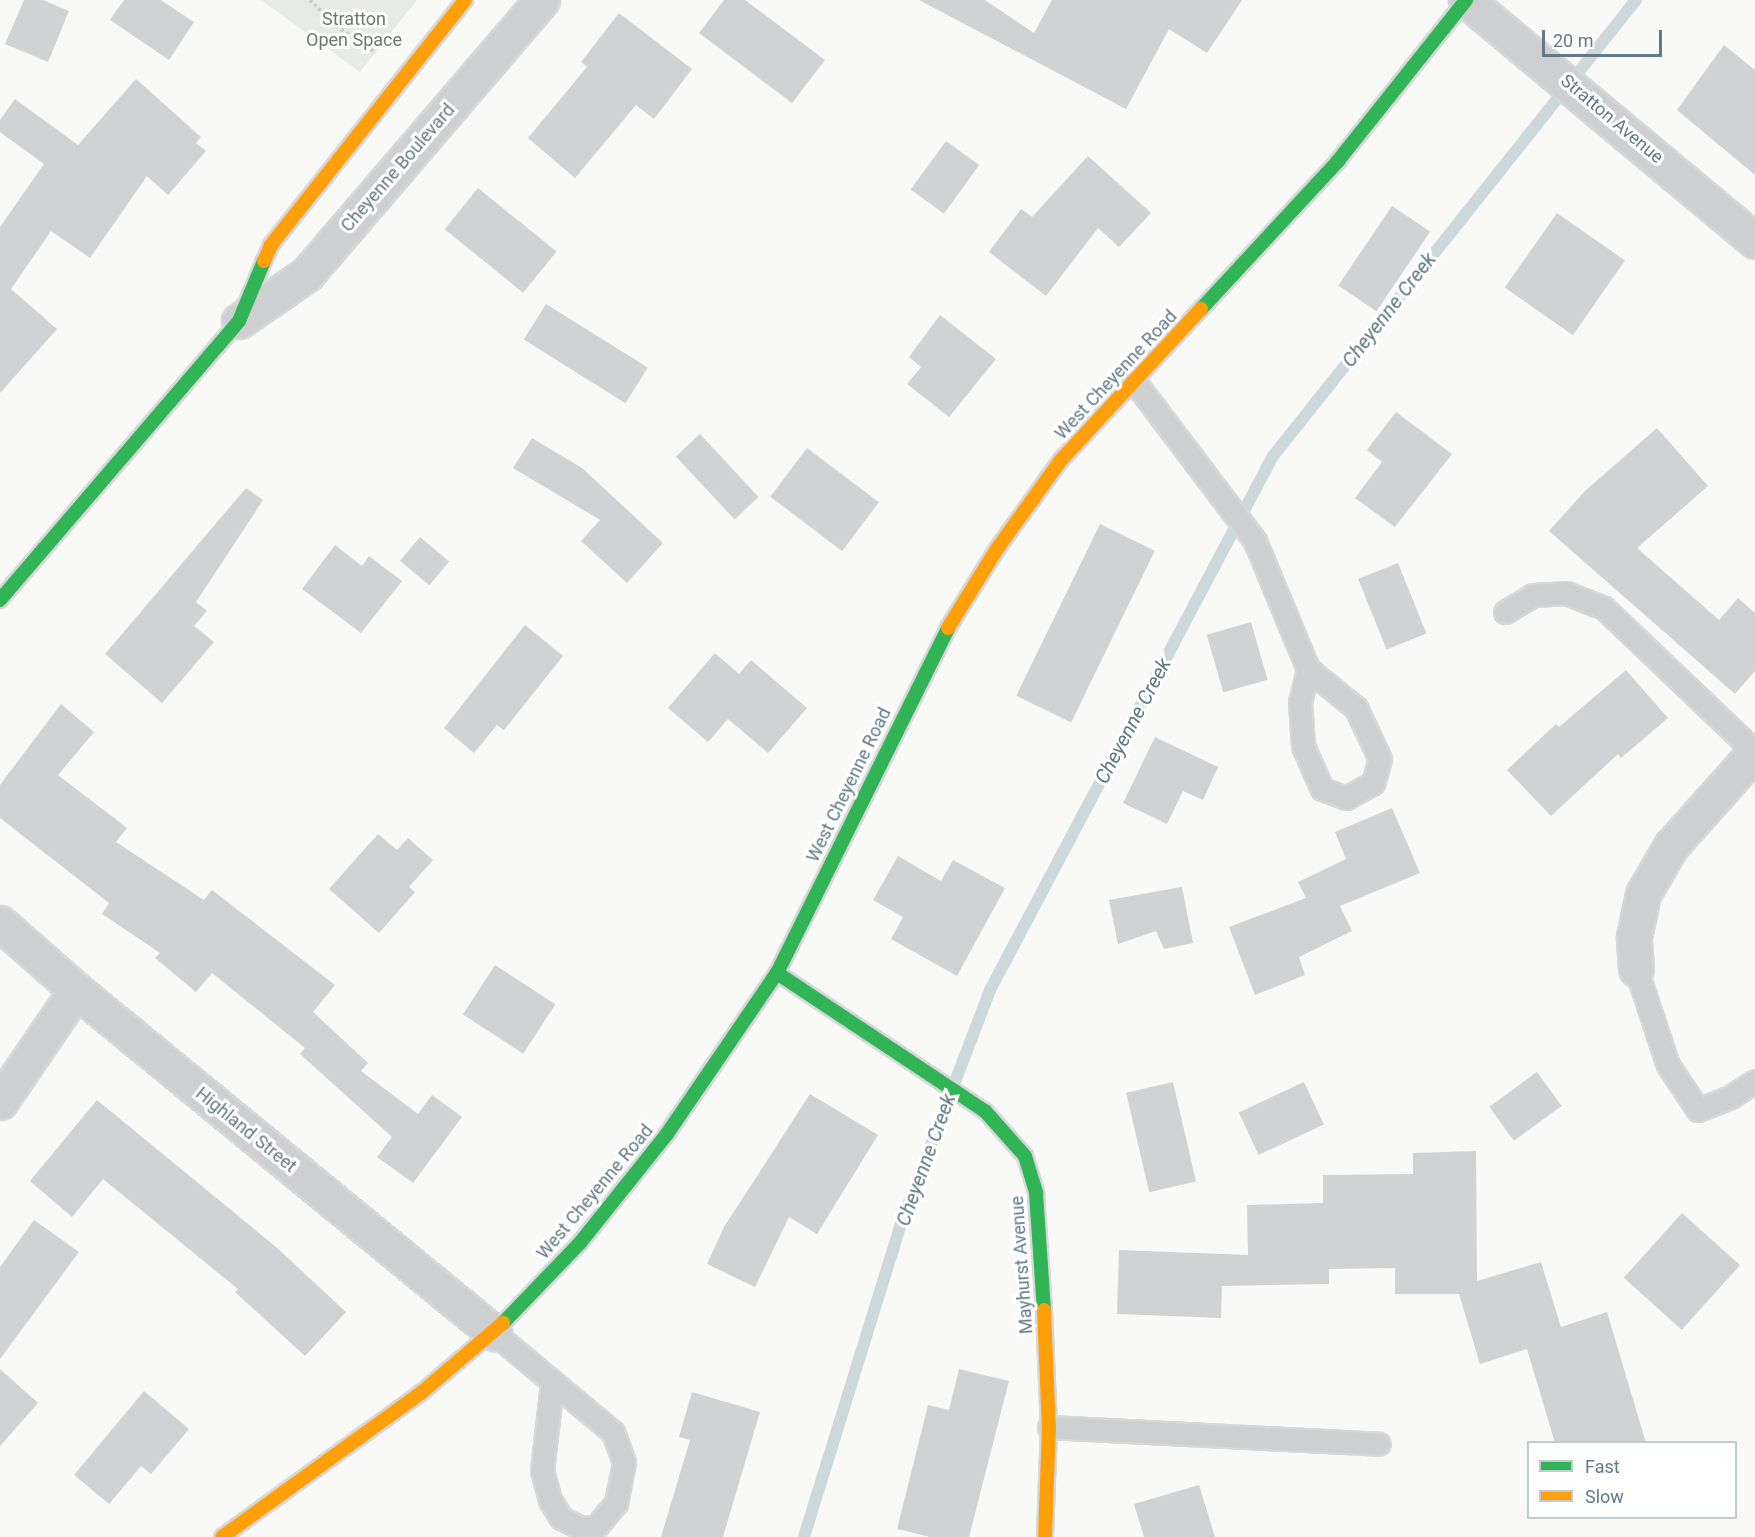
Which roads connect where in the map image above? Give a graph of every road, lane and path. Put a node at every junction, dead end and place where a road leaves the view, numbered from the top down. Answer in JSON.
{"nodes":[{"id":1,"x":310,"y":0,"type":"edge"},
{"id":2,"x":465,"y":0,"type":"edge"},
{"id":3,"x":542,"y":0,"type":"edge"},
{"id":4,"x":1466,"y":0,"type":"edge"},
{"id":5,"x":407,"y":74,"type":"junction"},
{"id":6,"x":1755,"y":241,"type":"edge"},
{"id":7,"x":239,"y":321,"type":"junction"},
{"id":8,"x":1134,"y":381,"type":"junction"},
{"id":9,"x":0,"y":600,"type":"edge"},
{"id":10,"x":1505,"y":612,"type":"dead end"},
{"id":11,"x":1308,"y":669,"type":"junction"},
{"id":12,"x":1755,"y":752,"type":"edge"},
{"id":13,"x":0,"y":923,"type":"edge"},
{"id":14,"x":1636,"y":969,"type":"joint"},
{"id":15,"x":777,"y":973,"type":"junction"},
{"id":16,"x":76,"y":990,"type":"junction"},
{"id":17,"x":1755,"y":1080,"type":"edge"},
{"id":18,"x":0,"y":1102,"type":"edge"},
{"id":19,"x":494,"y":1334,"type":"junction"},
{"id":20,"x":552,"y":1383,"type":"junction"},
{"id":21,"x":1049,"y":1426,"type":"junction"},
{"id":22,"x":1379,"y":1444,"type":"dead end"},
{"id":23,"x":222,"y":1537,"type":"edge"},
{"id":24,"x":1045,"y":1537,"type":"edge"}],
"edges":[{"from":1,"to":5,"type":"path"},
{"from":2,"to":5,"type":"street","name":"Cheyenne Boulevard"},
{"from":3,"to":7,"type":"street","name":"Cheyenne Boulevard"},
{"from":4,"to":6,"type":"street","name":"Stratton Avenue"},
{"from":4,"to":8,"type":"street","name":"West Cheyenne Road"},
{"from":5,"to":7,"type":"street","name":"Cheyenne Boulevard"},
{"from":7,"to":9,"type":"street","name":"Cheyenne Boulevard"},
{"from":8,"to":11,"type":"lane"},
{"from":8,"to":15,"type":"street","name":"West Cheyenne Road"},
{"from":10,"to":12,"type":"lane"},
{"from":11,"to":11,"type":"lane"},
{"from":12,"to":14,"type":"street"},
{"from":13,"to":16,"type":"street","name":"Highland Street"},
{"from":14,"to":17,"type":"lane"},
{"from":15,"to":19,"type":"street","name":"West Cheyenne Road"},
{"from":15,"to":21,"type":"street","name":"Mayhurst Avenue"},
{"from":16,"to":18,"type":"street"},
{"from":16,"to":19,"type":"street","name":"Highland Street"},
{"from":19,"to":20,"type":"lane"},
{"from":19,"to":23,"type":"street","name":"West Cheyenne Road"},
{"from":20,"to":20,"type":"lane"},
{"from":21,"to":22,"type":"lane"},
{"from":21,"to":24,"type":"street","name":"Mayhurst Avenue"}]}
